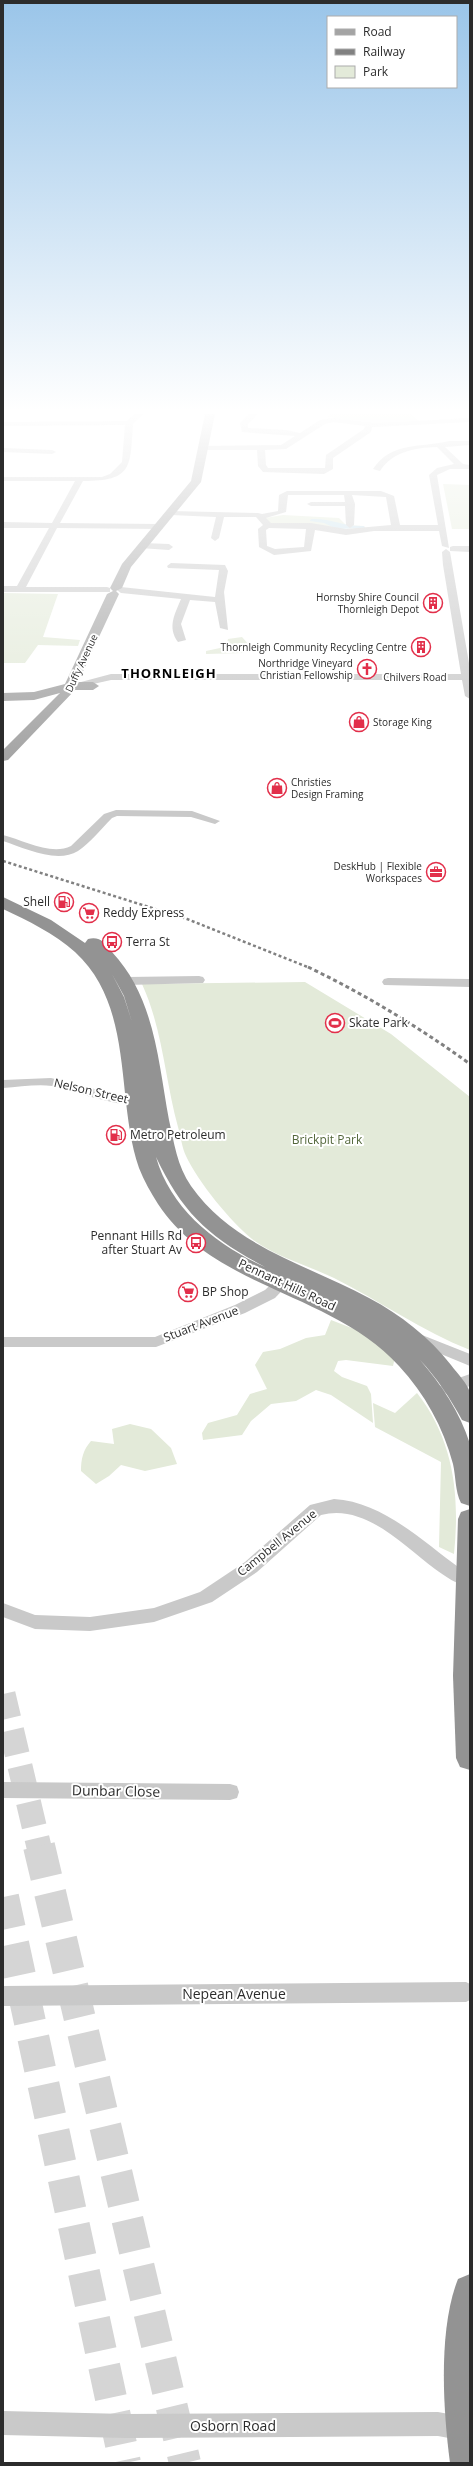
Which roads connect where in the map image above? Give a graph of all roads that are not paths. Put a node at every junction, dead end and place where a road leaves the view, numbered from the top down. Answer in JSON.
{"nodes":[{"id":1,"x":52,"y":529,"type":"edge"},
{"id":2,"x":157,"y":529,"type":"edge"},
{"id":3,"x":218,"y":529,"type":"edge"},
{"id":4,"x":262,"y":529,"type":"edge"},
{"id":5,"x":311,"y":529,"type":"edge"},
{"id":6,"x":329,"y":529,"type":"edge"},
{"id":7,"x":371,"y":529,"type":"edge"},
{"id":8,"x":442,"y":529,"type":"edge"},
{"id":9,"x":216,"y":538,"type":"dead end"},
{"id":10,"x":142,"y":546,"type":"junction"},
{"id":11,"x":169,"y":547,"type":"dead end"},
{"id":12,"x":449,"y":549,"type":"junction"},
{"id":13,"x":470,"y":549,"type":"edge"},
{"id":14,"x":175,"y":565,"type":"dead end"},
{"id":15,"x":3,"y":589,"type":"edge"},
{"id":16,"x":20,"y":589,"type":"junction"},
{"id":17,"x":115,"y":591,"type":"junction"},
{"id":18,"x":186,"y":598,"type":"junction"},
{"id":19,"x":220,"y":600,"type":"junction"},
{"id":20,"x":225,"y":628,"type":"dead end"},
{"id":21,"x":181,"y":640,"type":"dead end"},
{"id":22,"x":82,"y":663,"type":"junction"},
{"id":23,"x":439,"y":677,"type":"junction"},
{"id":24,"x":467,"y":677,"type":"junction"},
{"id":25,"x":96,"y":682,"type":"junction"},
{"id":26,"x":69,"y":690,"type":"junction"},
{"id":27,"x":470,"y":695,"type":"edge"},
{"id":28,"x":3,"y":697,"type":"edge"},
{"id":29,"x":3,"y":700,"type":"edge"},
{"id":30,"x":3,"y":757,"type":"edge"},
{"id":31,"x":215,"y":821,"type":"dead end"},
{"id":32,"x":3,"y":838,"type":"edge"},
{"id":33,"x":3,"y":891,"type":"edge"},
{"id":34,"x":3,"y":902,"type":"edge"},
{"id":35,"x":199,"y":980,"type":"dead end"},
{"id":36,"x":127,"y":981,"type":"junction"},
{"id":37,"x":388,"y":982,"type":"dead end"},
{"id":38,"x":470,"y":982,"type":"edge"},
{"id":39,"x":3,"y":1084,"type":"edge"},
{"id":40,"x":146,"y":1100,"type":"junction"},
{"id":41,"x":286,"y":1278,"type":"junction"},
{"id":42,"x":409,"y":1335,"type":"junction"},
{"id":43,"x":3,"y":1342,"type":"edge"},
{"id":44,"x":470,"y":1360,"type":"edge"},
{"id":45,"x":454,"y":1386,"type":"edge"},
{"id":46,"x":470,"y":1414,"type":"edge"},
{"id":47,"x":470,"y":1496,"type":"edge"},
{"id":48,"x":470,"y":1519,"type":"edge"},
{"id":49,"x":468,"y":1580,"type":"junction"},
{"id":50,"x":3,"y":1610,"type":"edge"},
{"id":51,"x":470,"y":1758,"type":"edge"},
{"id":52,"x":3,"y":1790,"type":"edge"},
{"id":53,"x":230,"y":1792,"type":"dead end"},
{"id":54,"x":466,"y":1992,"type":"dead end"},
{"id":55,"x":3,"y":1996,"type":"edge"},
{"id":56,"x":470,"y":2292,"type":"edge"},
{"id":57,"x":3,"y":2422,"type":"edge"},
{"id":58,"x":466,"y":2429,"type":"edge"},
{"id":59,"x":468,"y":2463,"type":"edge"}],
"edges":[{"from":1,"to":16,"type":"street"},
{"from":2,"to":10,"type":"main road","name":"Duffy Avenue"},
{"from":3,"to":9,"type":"street"},
{"from":4,"to":5,"type":"street"},
{"from":6,"to":7,"type":"street"},
{"from":8,"to":12,"type":"street"},
{"from":10,"to":11,"type":"street"},
{"from":10,"to":17,"type":"main road","name":"Duffy Avenue"},
{"from":12,"to":13,"type":"street"},
{"from":12,"to":24,"type":"street"},
{"from":14,"to":19,"type":"street"},
{"from":15,"to":16,"type":"street"},
{"from":16,"to":17,"type":"street"},
{"from":17,"to":18,"type":"street"},
{"from":17,"to":22,"type":"main road","name":"Duffy Avenue"},
{"from":18,"to":19,"type":"street"},
{"from":18,"to":21,"type":"street"},
{"from":19,"to":20,"type":"street"},
{"from":22,"to":25,"type":"main road"},
{"from":22,"to":26,"type":"main road","name":"Duffy Avenue"},
{"from":23,"to":24,"type":"street","name":"Chilvers Road"},
{"from":23,"to":25,"type":"street","name":"Chilvers Road"},
{"from":23,"to":27,"type":"street"},
{"from":24,"to":27,"type":"street"},
{"from":25,"to":26,"type":"main road"},
{"from":26,"to":28,"type":"main road"},
{"from":26,"to":29,"type":"main road"},
{"from":26,"to":30,"type":"main road","name":"Duffy Avenue"},
{"from":31,"to":32,"type":"street"},
{"from":33,"to":36,"type":"highway","name":"Pennant Hills Road"},
{"from":34,"to":40,"type":"highway","name":"Pennant Hills Road"},
{"from":35,"to":36,"type":"street"},
{"from":36,"to":40,"type":"highway","name":"Pennant Hills Road"},
{"from":37,"to":38,"type":"street"},
{"from":39,"to":40,"type":"street","name":"Nelson Street"},
{"from":40,"to":41,"type":"highway","name":"Pennant Hills Road"},
{"from":41,"to":42,"type":"highway","name":"Pennant Hills Road"},
{"from":41,"to":43,"type":"street","name":"Stuart Avenue"},
{"from":41,"to":45,"type":"highway","name":"Pennant Hills Road"},
{"from":42,"to":44,"type":"street"},
{"from":42,"to":45,"type":"highway","name":"Pennant Hills Road"},
{"from":45,"to":46,"type":"highway","name":"Pennant Hills Road"},
{"from":45,"to":47,"type":"highway","name":"Pennant Hills Road"},
{"from":48,"to":49,"type":"highway"},
{"from":49,"to":50,"type":"street","name":"Campbell Avenue"},
{"from":49,"to":51,"type":"highway"},
{"from":52,"to":53,"type":"street","name":"Dunbar Close"},
{"from":54,"to":55,"type":"street","name":"Nepean Avenue"},
{"from":56,"to":58,"type":"highway"},
{"from":57,"to":58,"type":"street","name":"Osborn Road"},
{"from":58,"to":59,"type":"highway"}]}
